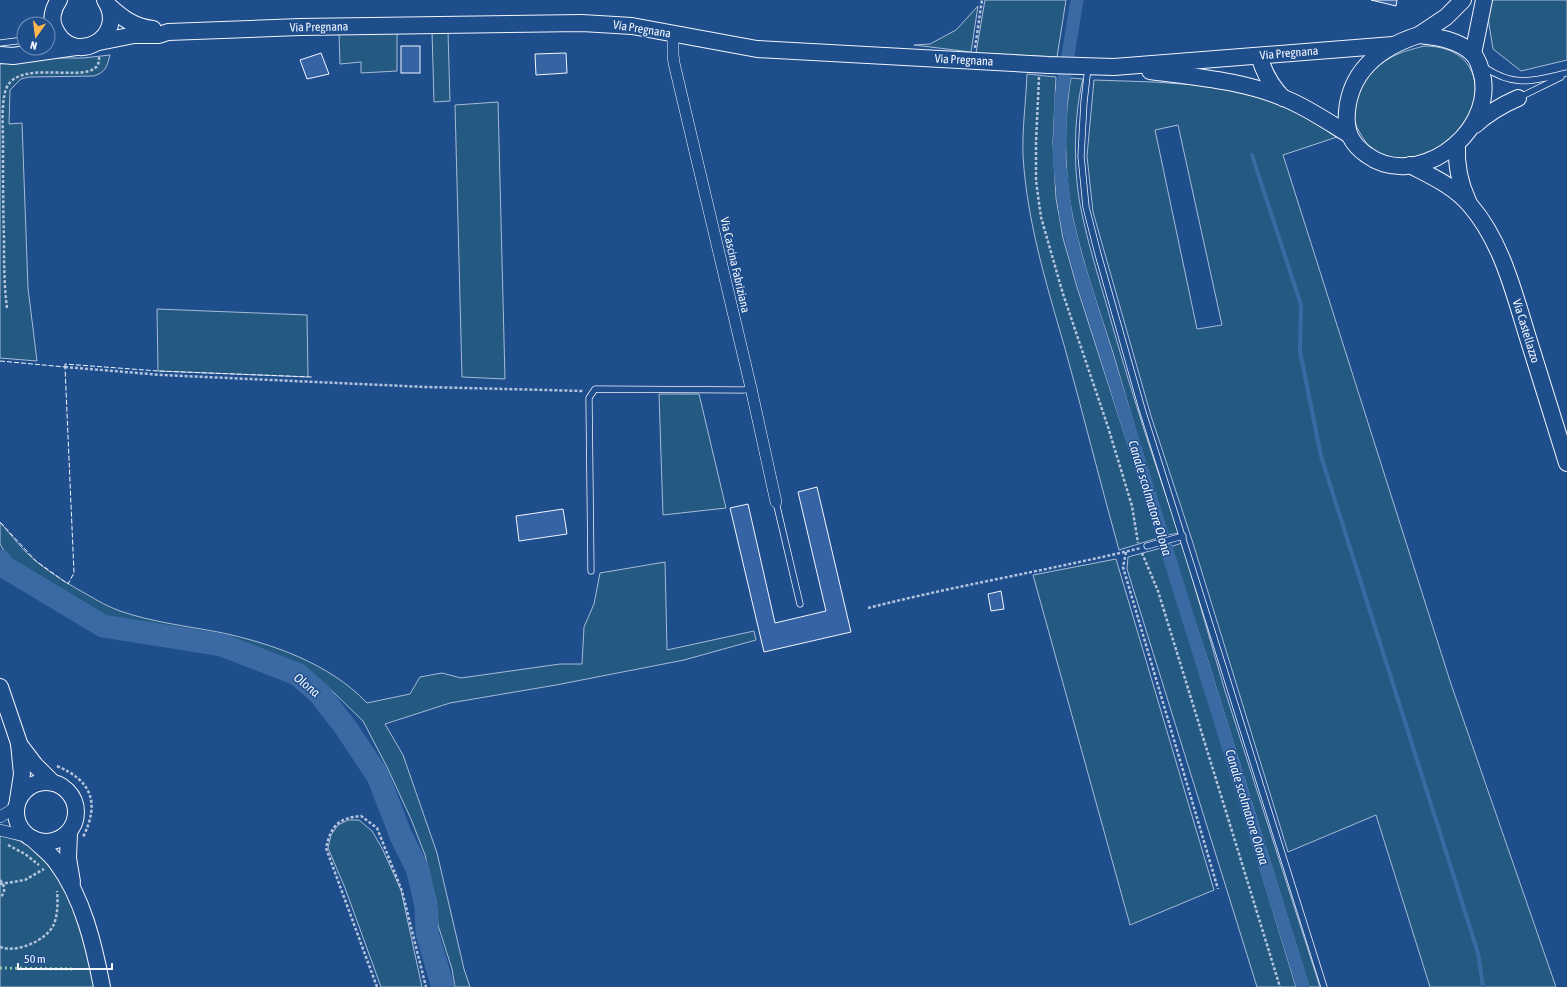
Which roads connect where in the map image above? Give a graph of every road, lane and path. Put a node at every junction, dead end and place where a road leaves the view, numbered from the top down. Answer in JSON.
{"nodes":[{"id":1,"x":982,"y":0,"type":"edge"},
{"id":2,"x":1463,"y":0,"type":"edge"},
{"id":3,"x":1484,"y":0,"type":"edge"},
{"id":4,"x":106,"y":3,"type":"edge"},
{"id":5,"x":53,"y":12,"type":"edge"},
{"id":6,"x":168,"y":32,"type":"junction"},
{"id":7,"x":673,"y":34,"type":"junction"},
{"id":8,"x":1419,"y":35,"type":"junction"},
{"id":9,"x":96,"y":43,"type":"junction"},
{"id":10,"x":16,"y":44,"type":"edge"},
{"id":11,"x":1392,"y":45,"type":"junction"},
{"id":12,"x":76,"y":47,"type":"junction"},
{"id":13,"x":16,"y":48,"type":"edge"},
{"id":14,"x":1,"y":51,"type":"edge"},
{"id":15,"x":1259,"y":56,"type":"junction"},
{"id":16,"x":1476,"y":59,"type":"junction"},
{"id":17,"x":973,"y":60,"type":"junction"},
{"id":18,"x":1044,"y":65,"type":"junction"},
{"id":19,"x":1085,"y":67,"type":"junction"},
{"id":20,"x":1114,"y":67,"type":"junction"},
{"id":21,"x":1567,"y":73,"type":"edge"},
{"id":22,"x":1283,"y":98,"type":"junction"},
{"id":23,"x":1518,"y":98,"type":"joint"},
{"id":24,"x":1348,"y":134,"type":"junction"},
{"id":25,"x":1462,"y":139,"type":"junction"},
{"id":26,"x":1410,"y":165,"type":"junction"},
{"id":27,"x":1470,"y":205,"type":"junction"},
{"id":28,"x":7,"y":308,"type":"dead end"},
{"id":29,"x":65,"y":367,"type":"dead end"},
{"id":30,"x":751,"y":388,"type":"junction"},
{"id":31,"x":595,"y":389,"type":"junction"},
{"id":32,"x":1567,"y":463,"type":"edge"},
{"id":33,"x":776,"y":502,"type":"joint"},
{"id":34,"x":1182,"y":536,"type":"junction"},
{"id":35,"x":1147,"y":546,"type":"dead end"},
{"id":36,"x":1139,"y":548,"type":"junction"},
{"id":37,"x":1126,"y":552,"type":"junction"},
{"id":38,"x":591,"y":571,"type":"dead end"},
{"id":39,"x":800,"y":604,"type":"dead end"},
{"id":40,"x":868,"y":608,"type":"dead end"},
{"id":41,"x":0,"y":687,"type":"edge"},
{"id":42,"x":19,"y":743,"type":"junction"},
{"id":43,"x":52,"y":782,"type":"junction"},
{"id":44,"x":18,"y":802,"type":"junction"},
{"id":45,"x":0,"y":816,"type":"edge"},
{"id":46,"x":0,"y":830,"type":"edge"},
{"id":47,"x":68,"y":833,"type":"junction"},
{"id":48,"x":31,"y":838,"type":"junction"},
{"id":49,"x":6,"y":844,"type":"dead end"},
{"id":50,"x":49,"y":868,"type":"junction"},
{"id":51,"x":0,"y":880,"type":"edge"},
{"id":52,"x":1,"y":884,"type":"edge"},
{"id":53,"x":57,"y":889,"type":"dead end"},
{"id":54,"x":1218,"y":889,"type":"dead end"},
{"id":55,"x":73,"y":890,"type":"junction"},
{"id":56,"x":0,"y":898,"type":"edge"},
{"id":57,"x":0,"y":947,"type":"edge"},
{"id":58,"x":102,"y":987,"type":"edge"},
{"id":59,"x":377,"y":987,"type":"edge"},
{"id":60,"x":426,"y":987,"type":"edge"},
{"id":61,"x":1280,"y":987,"type":"edge"},
{"id":62,"x":1324,"y":987,"type":"edge"}],
"edges":[{"from":1,"to":17,"type":"path"},
{"from":2,"to":8,"type":"street"},
{"from":3,"to":16,"type":"street"},
{"from":4,"to":6,"type":"street","name":"Via Pregnana"},
{"from":4,"to":9,"type":"street"},
{"from":5,"to":12,"type":"street"},
{"from":6,"to":7,"type":"street","name":"Via Pregnana"},
{"from":6,"to":9,"type":"street","name":"Via Pregnana"},
{"from":7,"to":17,"type":"street","name":"Via Pregnana"},
{"from":7,"to":30,"type":"street","name":"Via Cascina Fabriziana"},
{"from":8,"to":11,"type":"street"},
{"from":8,"to":16,"type":"street"},
{"from":9,"to":12,"type":"street","name":"Via Pregnana"},
{"from":9,"to":28,"type":"path"},
{"from":10,"to":14,"type":"lane"},
{"from":11,"to":15,"type":"street","name":"Via Pregnana"},
{"from":11,"to":24,"type":"street"},
{"from":12,"to":14,"type":"street"},
{"from":13,"to":14,"type":"street"},
{"from":15,"to":20,"type":"street","name":"Via Pregnana"},
{"from":15,"to":22,"type":"street"},
{"from":16,"to":21,"type":"lane"},
{"from":16,"to":25,"type":"street"},
{"from":17,"to":18,"type":"street","name":"Via Pregnana"},
{"from":18,"to":19,"type":"street","name":"Via Pregnana"},
{"from":18,"to":36,"type":"path"},
{"from":19,"to":20,"type":"street","name":"Via Pregnana"},
{"from":19,"to":34,"type":"lane"},
{"from":20,"to":22,"type":"street","name":"Via Pregnana"},
{"from":21,"to":23,"type":"lane"},
{"from":22,"to":24,"type":"street","name":"Via Pregnana"},
{"from":23,"to":25,"type":"street"},
{"from":24,"to":26,"type":"street"},
{"from":25,"to":26,"type":"street"},
{"from":25,"to":27,"type":"street","name":"Via Castellazzo"},
{"from":26,"to":27,"type":"street","name":"Via Castellazzo"},
{"from":27,"to":32,"type":"street","name":"Via Castellazzo"},
{"from":29,"to":31,"type":"path"},
{"from":30,"to":31,"type":"lane"},
{"from":30,"to":33,"type":"street","name":"Via Cascina Fabriziana"},
{"from":31,"to":38,"type":"lane"},
{"from":33,"to":39,"type":"lane"},
{"from":34,"to":35,"type":"lane"},
{"from":34,"to":62,"type":"lane"},
{"from":36,"to":37,"type":"path"},
{"from":36,"to":61,"type":"path"},
{"from":37,"to":40,"type":"path"},
{"from":37,"to":54,"type":"path"},
{"from":41,"to":42,"type":"street"},
{"from":42,"to":43,"type":"street"},
{"from":42,"to":44,"type":"street"},
{"from":43,"to":44,"type":"street"},
{"from":43,"to":47,"type":"street"},
{"from":44,"to":45,"type":"street"},
{"from":44,"to":48,"type":"street"},
{"from":46,"to":48,"type":"street"},
{"from":47,"to":48,"type":"street"},
{"from":47,"to":55,"type":"street"},
{"from":48,"to":50,"type":"street"},
{"from":49,"to":50,"type":"path"},
{"from":50,"to":52,"type":"path"},
{"from":50,"to":55,"type":"street"},
{"from":51,"to":52,"type":"path"},
{"from":52,"to":56,"type":"path"},
{"from":53,"to":57,"type":"path"},
{"from":55,"to":58,"type":"street"},
{"from":59,"to":60,"type":"path"}]}
